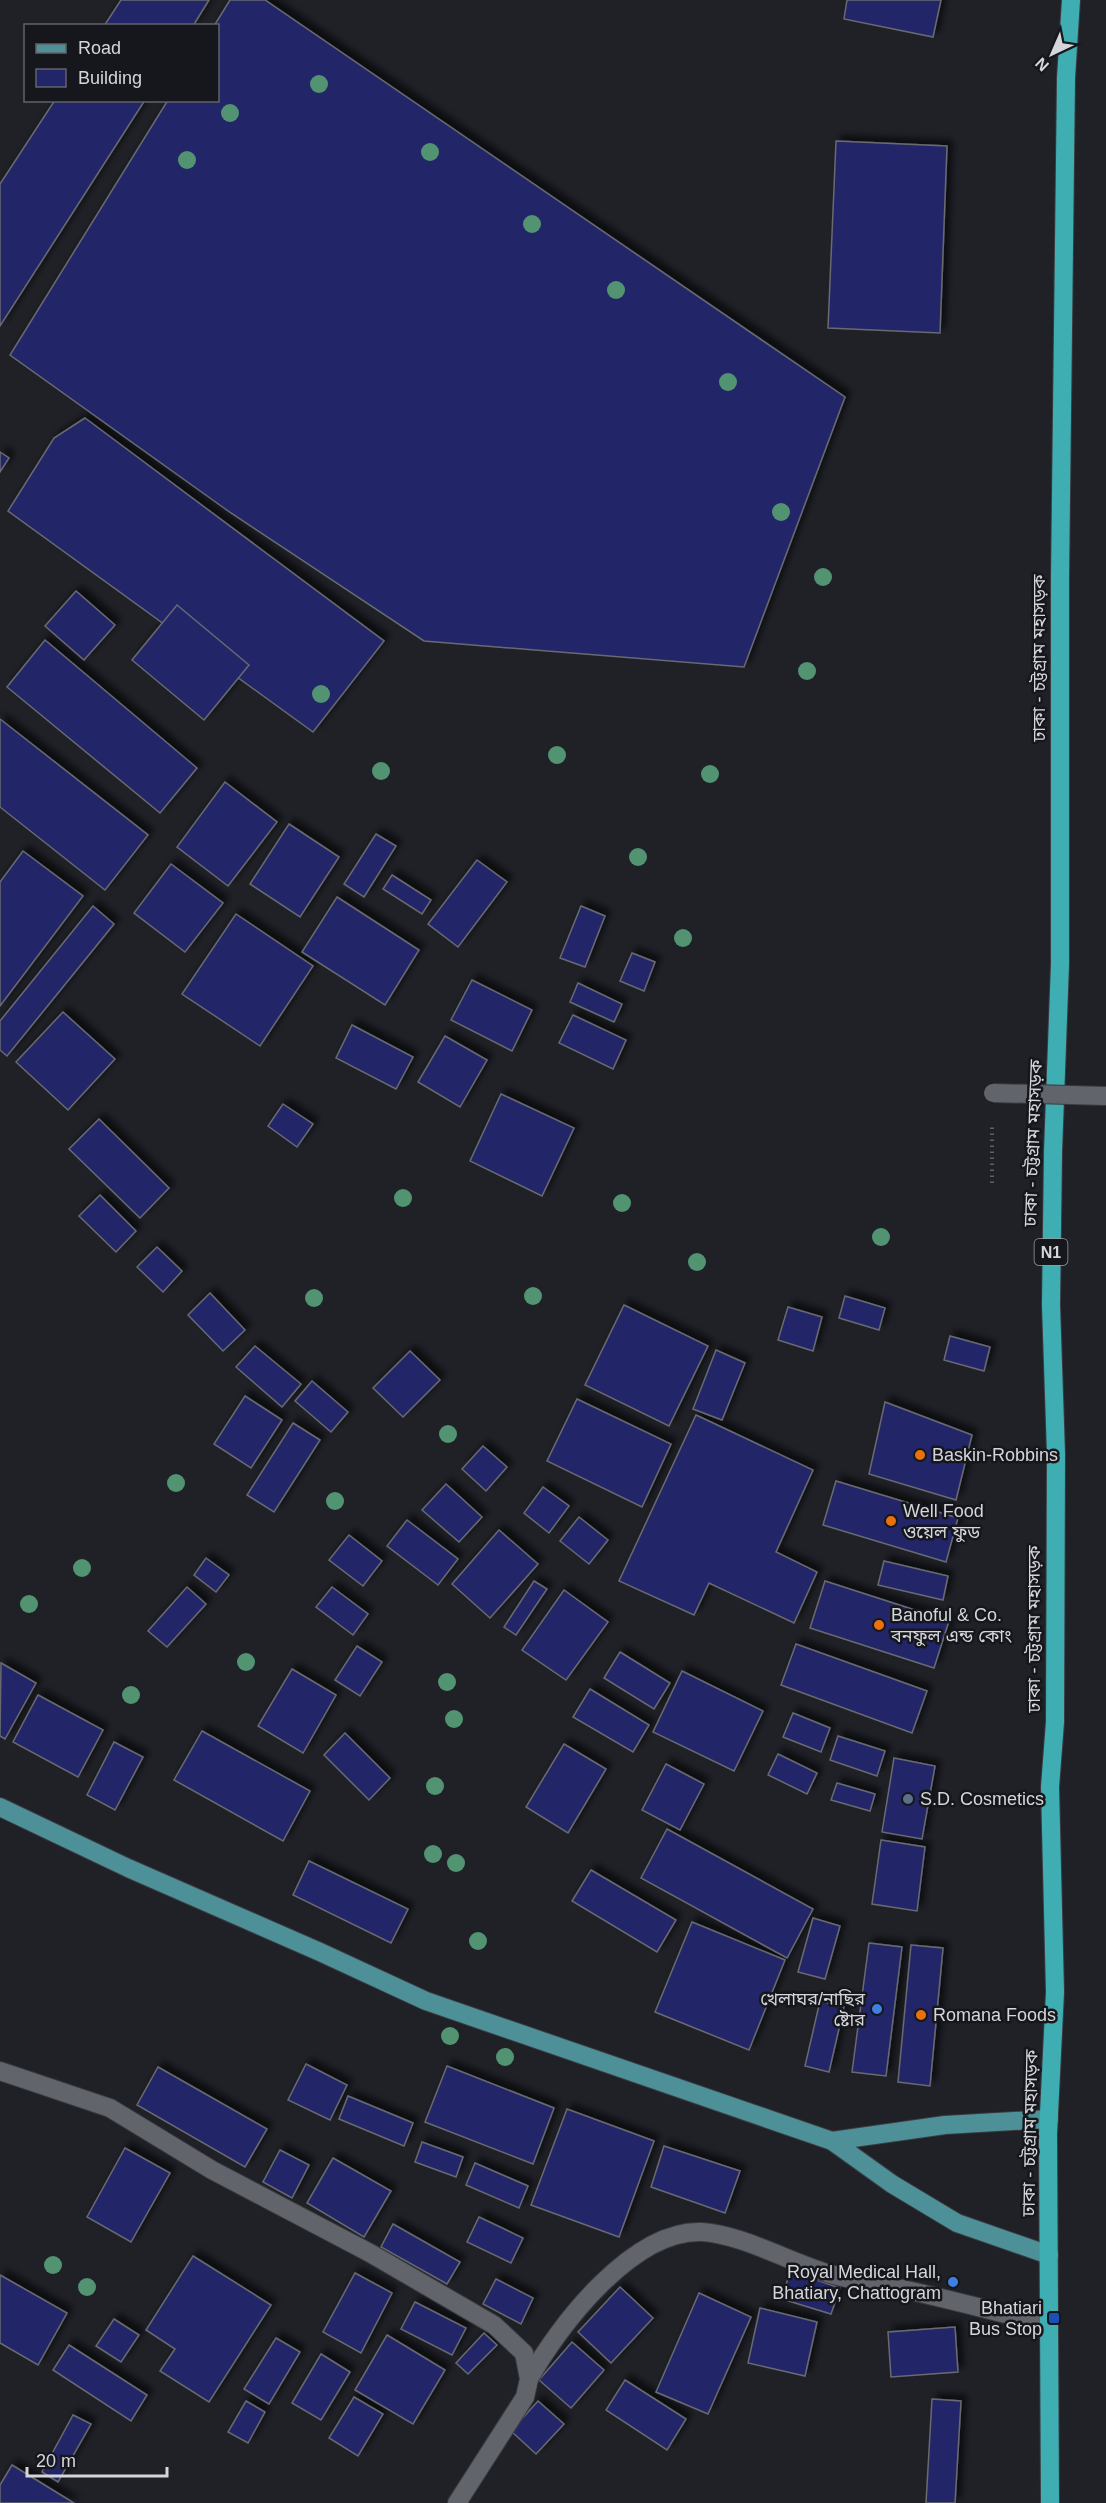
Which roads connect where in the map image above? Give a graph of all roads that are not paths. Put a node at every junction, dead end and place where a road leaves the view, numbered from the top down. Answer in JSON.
{"nodes":[{"id":1,"x":1071,"y":0,"type":"edge"},
{"id":2,"x":993,"y":1093,"type":"road end"},
{"id":3,"x":1106,"y":1096,"type":"edge"},
{"id":4,"x":0,"y":1807,"type":"edge"},
{"id":5,"x":0,"y":2070,"type":"edge"},
{"id":6,"x":1049,"y":2119,"type":"junction"},
{"id":7,"x":832,"y":2141,"type":"junction"},
{"id":8,"x":1048,"y":2255,"type":"junction"},
{"id":9,"x":1048,"y":2325,"type":"junction"},
{"id":10,"x":529,"y":2379,"type":"junction"},
{"id":11,"x":457,"y":2503,"type":"edge"},
{"id":12,"x":1050,"y":2503,"type":"edge"}],
"edges":[{"from":1,"to":6,"type":"highway","name":"ঢাকা - চট্টগ্রাম মহাসড়ক","number":"N1"},
{"from":2,"to":3,"type":"street","bridge":true},
{"from":4,"to":7,"type":"main road"},
{"from":5,"to":10,"type":"street"},
{"from":6,"to":7,"type":"main road"},
{"from":6,"to":8,"type":"highway","name":"ঢাকা - চট্টগ্রাম মহাসড়ক","number":"N1"},
{"from":7,"to":8,"type":"main road"},
{"from":8,"to":9,"type":"highway","name":"ঢাকা - চট্টগ্রাম মহাসড়ক","number":"N1"},
{"from":9,"to":10,"type":"street"},
{"from":9,"to":12,"type":"highway","name":"ঢাকা - চট্টগ্রাম মহাসড়ক","number":"N1"},
{"from":10,"to":11,"type":"street"}]}
